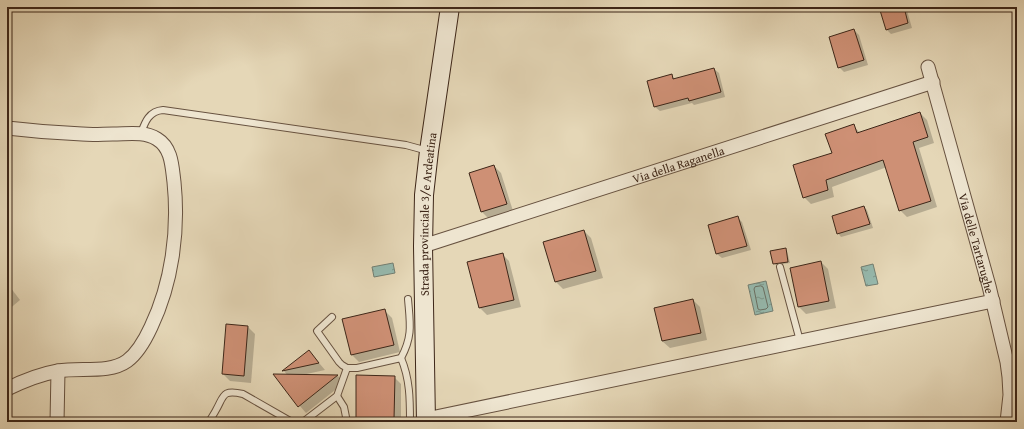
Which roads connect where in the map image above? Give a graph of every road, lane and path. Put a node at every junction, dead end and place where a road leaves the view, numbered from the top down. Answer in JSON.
{"nodes":[{"id":1,"x":450,"y":7,"type":"edge"},
{"id":2,"x":928,"y":67,"type":"dead end"},
{"id":3,"x":933,"y":82,"type":"junction"},
{"id":4,"x":7,"y":128,"type":"edge"},
{"id":5,"x":142,"y":133,"type":"junction"},
{"id":6,"x":429,"y":151,"type":"junction"},
{"id":7,"x":423,"y":246,"type":"junction"},
{"id":8,"x":780,"y":267,"type":"dead end"},
{"id":9,"x":408,"y":299,"type":"dead end"},
{"id":10,"x":993,"y":300,"type":"junction"},
{"id":11,"x":332,"y":317,"type":"dead end"},
{"id":12,"x":800,"y":341,"type":"junction"},
{"id":13,"x":401,"y":358,"type":"junction"},
{"id":14,"x":347,"y":368,"type":"junction"},
{"id":15,"x":58,"y":371,"type":"junction"},
{"id":16,"x":7,"y":389,"type":"edge"},
{"id":17,"x":338,"y":396,"type":"junction"},
{"id":18,"x":420,"y":421,"type":"edge"},
{"id":19,"x":57,"y":422,"type":"edge"},
{"id":20,"x":209,"y":422,"type":"edge"},
{"id":21,"x":292,"y":422,"type":"edge"},
{"id":22,"x":303,"y":422,"type":"edge"},
{"id":23,"x":346,"y":422,"type":"edge"},
{"id":24,"x":1007,"y":422,"type":"edge"}],
"edges":[{"from":1,"to":6,"type":"main road","name":"Strada provinciale 3/e Ardeatina"},
{"from":2,"to":3,"type":"street","name":"Via delle Tartarughe"},
{"from":3,"to":7,"type":"street","name":"Via della Raganella"},
{"from":3,"to":10,"type":"street","name":"Via delle Tartarughe"},
{"from":4,"to":5,"type":"street"},
{"from":5,"to":6,"type":"lane"},
{"from":5,"to":15,"type":"street"},
{"from":6,"to":7,"type":"main road","name":"Strada provinciale 3/e Ardeatina"},
{"from":7,"to":18,"type":"main road","name":"Strada provinciale 3/e Ardeatina"},
{"from":8,"to":12,"type":"lane"},
{"from":9,"to":13,"type":"lane"},
{"from":10,"to":12,"type":"street"},
{"from":10,"to":24,"type":"street","name":"Via delle Tartarughe"},
{"from":11,"to":14,"type":"lane"},
{"from":12,"to":18,"type":"street"},
{"from":13,"to":14,"type":"lane"},
{"from":13,"to":18,"type":"lane"},
{"from":14,"to":17,"type":"lane"},
{"from":15,"to":16,"type":"street"},
{"from":15,"to":19,"type":"street"},
{"from":17,"to":22,"type":"lane"},
{"from":17,"to":23,"type":"lane"},
{"from":20,"to":21,"type":"lane"}]}
